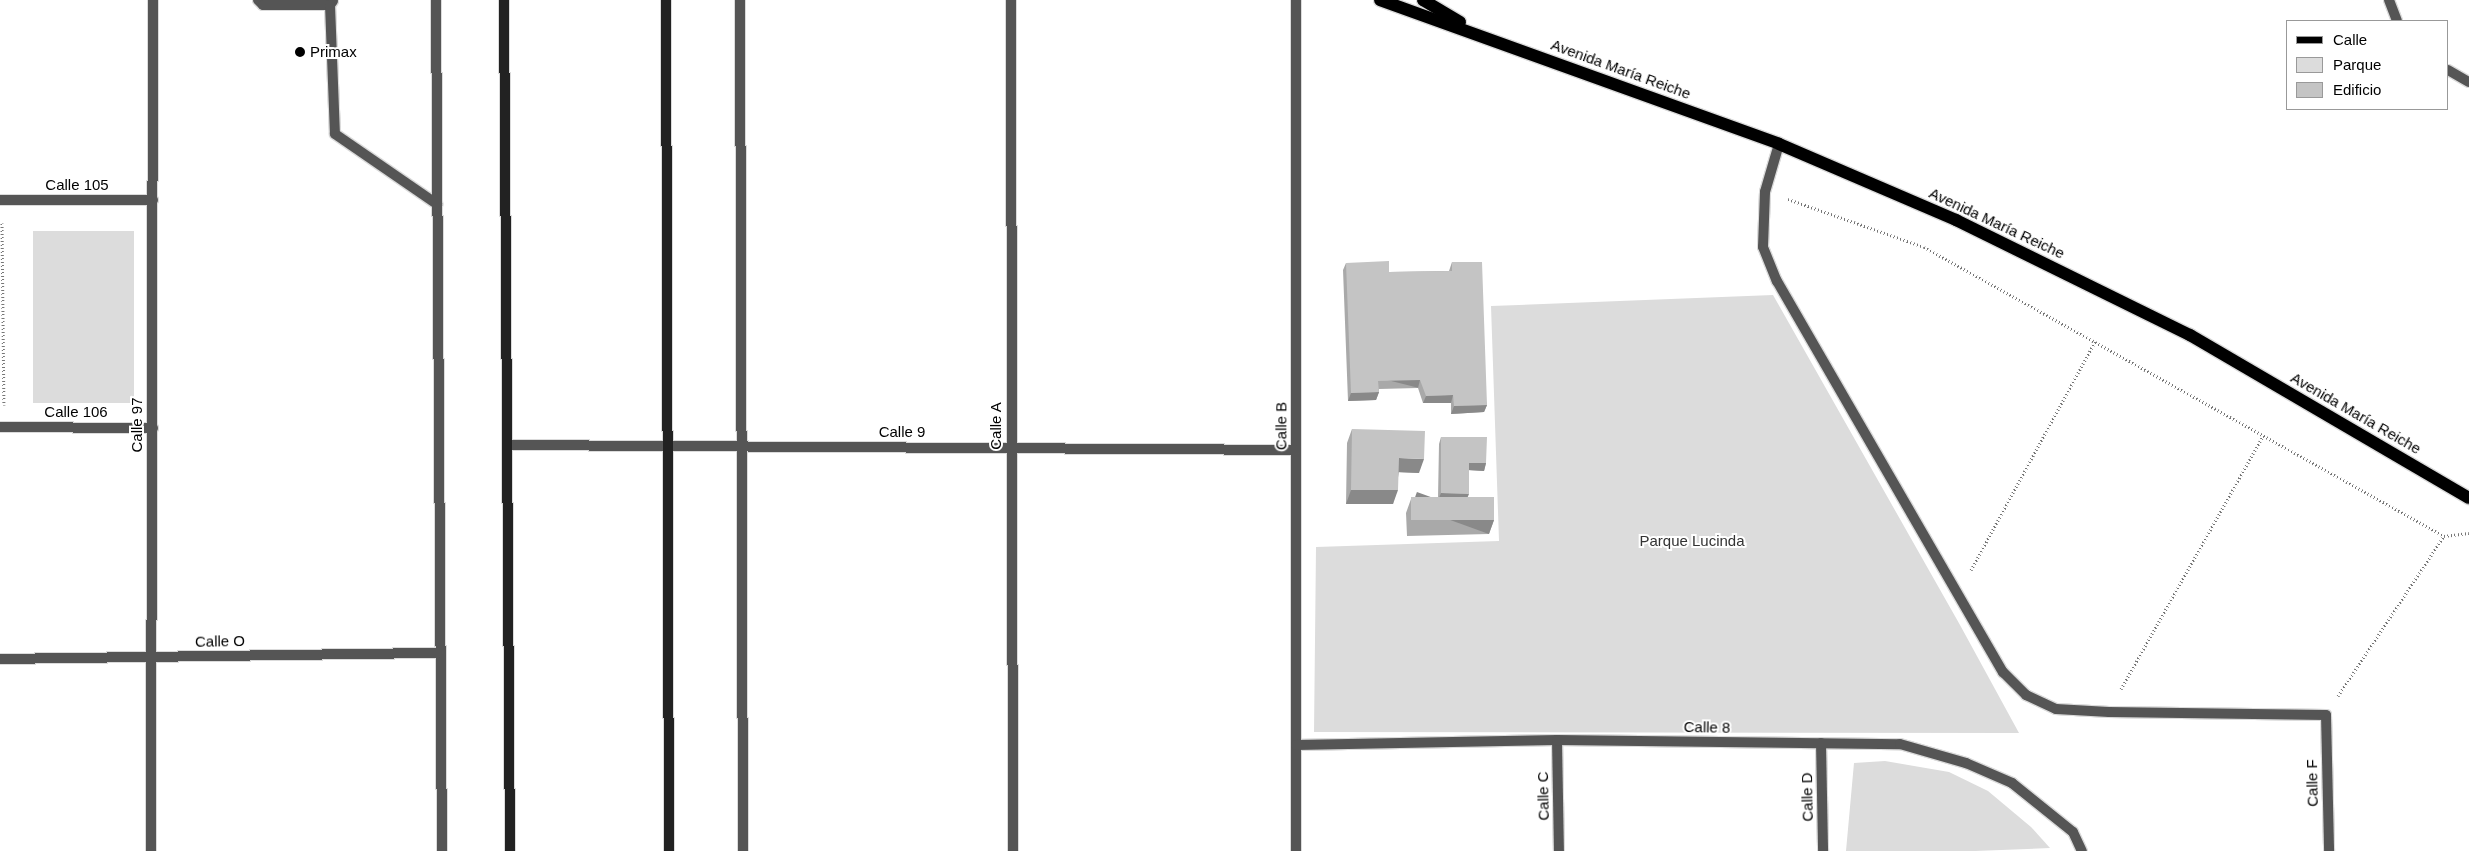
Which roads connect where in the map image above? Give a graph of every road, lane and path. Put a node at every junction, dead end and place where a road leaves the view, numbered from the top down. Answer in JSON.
{"nodes":[{"id":1,"x":153,"y":0,"type":"edge"},
{"id":2,"x":258,"y":0,"type":"edge"},
{"id":3,"x":436,"y":0,"type":"edge"},
{"id":4,"x":504,"y":0,"type":"edge"},
{"id":5,"x":666,"y":0,"type":"edge"},
{"id":6,"x":740,"y":0,"type":"edge"},
{"id":7,"x":1011,"y":0,"type":"edge"},
{"id":8,"x":1296,"y":0,"type":"edge"},
{"id":9,"x":1380,"y":0,"type":"edge"},
{"id":10,"x":1423,"y":0,"type":"edge"},
{"id":11,"x":2389,"y":0,"type":"edge"},
{"id":12,"x":332,"y":3,"type":"edge"},
{"id":13,"x":2398,"y":20,"type":"edge"},
{"id":14,"x":1484,"y":36,"type":"junction"},
{"id":15,"x":2449,"y":71,"type":"edge"},
{"id":16,"x":2469,"y":82,"type":"edge"},
{"id":17,"x":1779,"y":144,"type":"junction"},
{"id":18,"x":1765,"y":192,"type":"junction"},
{"id":19,"x":1,"y":200,"type":"edge"},
{"id":20,"x":153,"y":200,"type":"junction"},
{"id":21,"x":437,"y":204,"type":"junction"},
{"id":22,"x":2095,"y":342,"type":"junction"},
{"id":23,"x":2,"y":427,"type":"edge"},
{"id":24,"x":152,"y":428,"type":"junction"},
{"id":25,"x":2263,"y":436,"type":"junction"},
{"id":26,"x":507,"y":446,"type":"junction"},
{"id":27,"x":667,"y":446,"type":"junction"},
{"id":28,"x":742,"y":446,"type":"junction"},
{"id":29,"x":1011,"y":448,"type":"junction"},
{"id":30,"x":1296,"y":450,"type":"junction"},
{"id":31,"x":2469,"y":498,"type":"edge"},
{"id":32,"x":2469,"y":533,"type":"edge"},
{"id":33,"x":2444,"y":536,"type":"junction"},
{"id":34,"x":1958,"y":592,"type":"junction"},
{"id":35,"x":439,"y":654,"type":"junction"},
{"id":36,"x":151,"y":657,"type":"junction"},
{"id":37,"x":0,"y":659,"type":"edge"},
{"id":38,"x":2109,"y":712,"type":"junction"},
{"id":39,"x":2326,"y":715,"type":"junction"},
{"id":40,"x":1557,"y":740,"type":"junction"},
{"id":41,"x":1821,"y":743,"type":"junction"},
{"id":42,"x":1296,"y":745,"type":"junction"},
{"id":43,"x":151,"y":851,"type":"edge"},
{"id":44,"x":442,"y":851,"type":"edge"},
{"id":45,"x":510,"y":851,"type":"edge"},
{"id":46,"x":669,"y":851,"type":"edge"},
{"id":47,"x":743,"y":851,"type":"edge"},
{"id":48,"x":1013,"y":851,"type":"edge"},
{"id":49,"x":1296,"y":851,"type":"edge"},
{"id":50,"x":1559,"y":851,"type":"edge"},
{"id":51,"x":1823,"y":851,"type":"edge"},
{"id":52,"x":2082,"y":851,"type":"edge"},
{"id":53,"x":2329,"y":851,"type":"edge"}],
"edges":[{"from":1,"to":20,"type":"street","name":"Calle 97"},
{"from":2,"to":12,"type":"street"},
{"from":3,"to":21,"type":"street"},
{"from":4,"to":26,"type":"main road"},
{"from":5,"to":27,"type":"main road"},
{"from":6,"to":28,"type":"street"},
{"from":7,"to":29,"type":"street","name":"Calle A"},
{"from":8,"to":30,"type":"street","name":"Calle B"},
{"from":9,"to":14,"type":"main road","name":"Avenida María Reiche"},
{"from":10,"to":14,"type":"main road","name":"Avenida María Reiche"},
{"from":11,"to":13,"type":"street"},
{"from":12,"to":21,"type":"street"},
{"from":14,"to":17,"type":"main road","name":"Avenida María Reiche"},
{"from":15,"to":16,"type":"street"},
{"from":17,"to":18,"type":"street"},
{"from":17,"to":31,"type":"main road","name":"Avenida María Reiche"},
{"from":18,"to":22,"type":"path"},
{"from":18,"to":34,"type":"street"},
{"from":19,"to":20,"type":"street","name":"Calle 105"},
{"from":19,"to":23,"type":"path"},
{"from":20,"to":24,"type":"street","name":"Calle 97"},
{"from":21,"to":35,"type":"street"},
{"from":22,"to":25,"type":"path"},
{"from":22,"to":34,"type":"path"},
{"from":23,"to":24,"type":"street","name":"Calle 106"},
{"from":24,"to":36,"type":"street","name":"Calle 97"},
{"from":25,"to":33,"type":"path"},
{"from":25,"to":38,"type":"path"},
{"from":26,"to":27,"type":"street","name":"Calle 9"},
{"from":26,"to":45,"type":"main road"},
{"from":27,"to":28,"type":"street","name":"Calle 9"},
{"from":27,"to":46,"type":"main road"},
{"from":28,"to":29,"type":"street","name":"Calle 9"},
{"from":28,"to":47,"type":"street"},
{"from":29,"to":30,"type":"street","name":"Calle 9"},
{"from":29,"to":48,"type":"street","name":"Calle A"},
{"from":30,"to":42,"type":"street","name":"Calle B"},
{"from":32,"to":33,"type":"path"},
{"from":33,"to":39,"type":"path"},
{"from":34,"to":38,"type":"street"},
{"from":35,"to":36,"type":"street","name":"Calle O"},
{"from":35,"to":44,"type":"street"},
{"from":36,"to":37,"type":"street","name":"Calle O"},
{"from":36,"to":43,"type":"street","name":"Calle 97"},
{"from":38,"to":39,"type":"street"},
{"from":39,"to":53,"type":"street","name":"Calle F"},
{"from":40,"to":41,"type":"street","name":"Calle 8"},
{"from":40,"to":42,"type":"street","name":"Calle 8"},
{"from":40,"to":50,"type":"street","name":"Calle C"},
{"from":41,"to":51,"type":"street","name":"Calle D"},
{"from":41,"to":52,"type":"street","name":"Calle 8"},
{"from":42,"to":49,"type":"street","name":"Calle B"}]}
